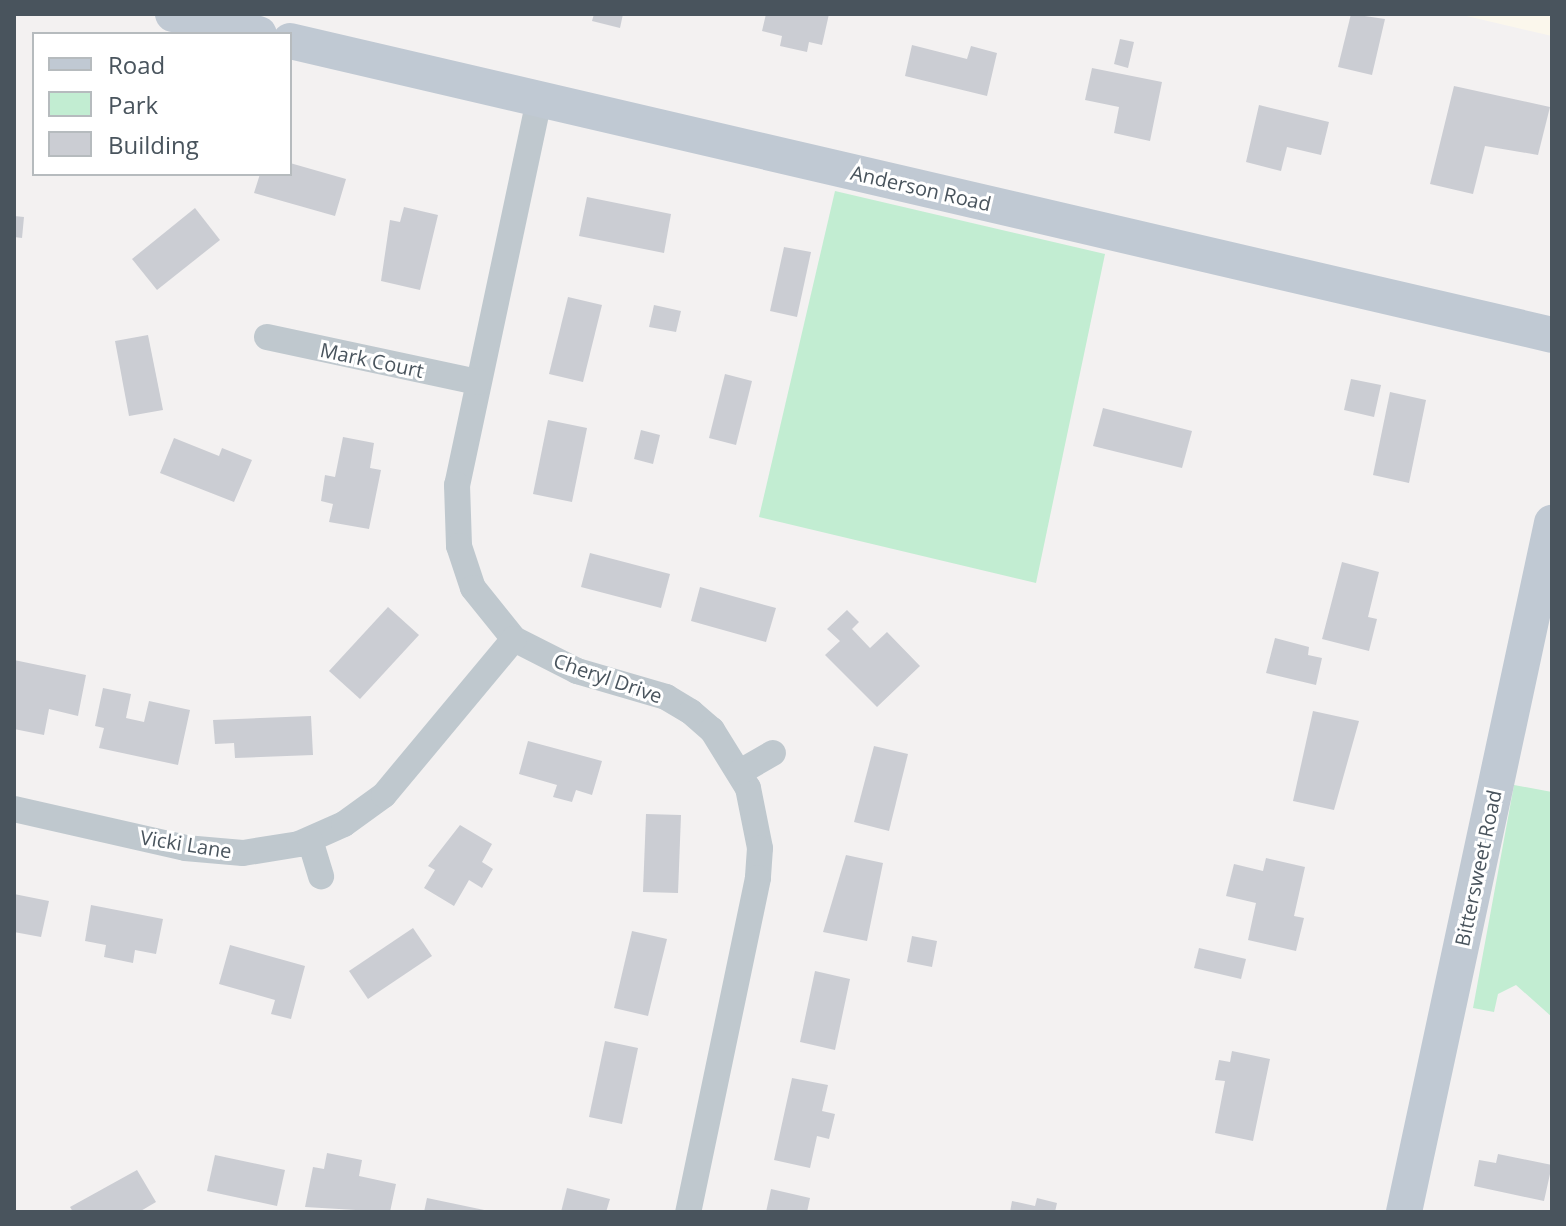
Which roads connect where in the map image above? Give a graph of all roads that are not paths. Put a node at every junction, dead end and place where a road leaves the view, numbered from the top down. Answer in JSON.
{"nodes":[{"id":1,"x":173,"y":14,"type":"edge"},
{"id":2,"x":250,"y":32,"type":"edge"},
{"id":3,"x":292,"y":41,"type":"edge"},
{"id":4,"x":539,"y":100,"type":"junction"},
{"id":5,"x":1552,"y":335,"type":"edge"},
{"id":6,"x":267,"y":337,"type":"dead end"},
{"id":7,"x":477,"y":382,"type":"junction"},
{"id":8,"x":1552,"y":523,"type":"edge"},
{"id":9,"x":514,"y":639,"type":"junction"},
{"id":10,"x":773,"y":753,"type":"dead end"},
{"id":11,"x":740,"y":772,"type":"junction"},
{"id":12,"x":14,"y":809,"type":"edge"},
{"id":13,"x":310,"y":840,"type":"junction"},
{"id":14,"x":321,"y":876,"type":"dead end"},
{"id":15,"x":688,"y":1212,"type":"edge"},
{"id":16,"x":1404,"y":1212,"type":"edge"}],
"edges":[{"from":1,"to":2,"type":"street"},
{"from":3,"to":4,"type":"street","name":"Anderson Road"},
{"from":4,"to":5,"type":"street","name":"Anderson Road"},
{"from":4,"to":7,"type":"street","name":"Cheryl Drive"},
{"from":6,"to":7,"type":"street","name":"Mark Court"},
{"from":7,"to":9,"type":"street","name":"Cheryl Drive"},
{"from":8,"to":16,"type":"street","name":"Bittersweet Road"},
{"from":9,"to":11,"type":"street","name":"Cheryl Drive"},
{"from":9,"to":13,"type":"street","name":"Vicki Lane"},
{"from":10,"to":11,"type":"street"},
{"from":11,"to":15,"type":"street","name":"Cheryl Drive"},
{"from":12,"to":13,"type":"street","name":"Vicki Lane"},
{"from":13,"to":14,"type":"street"}]}
